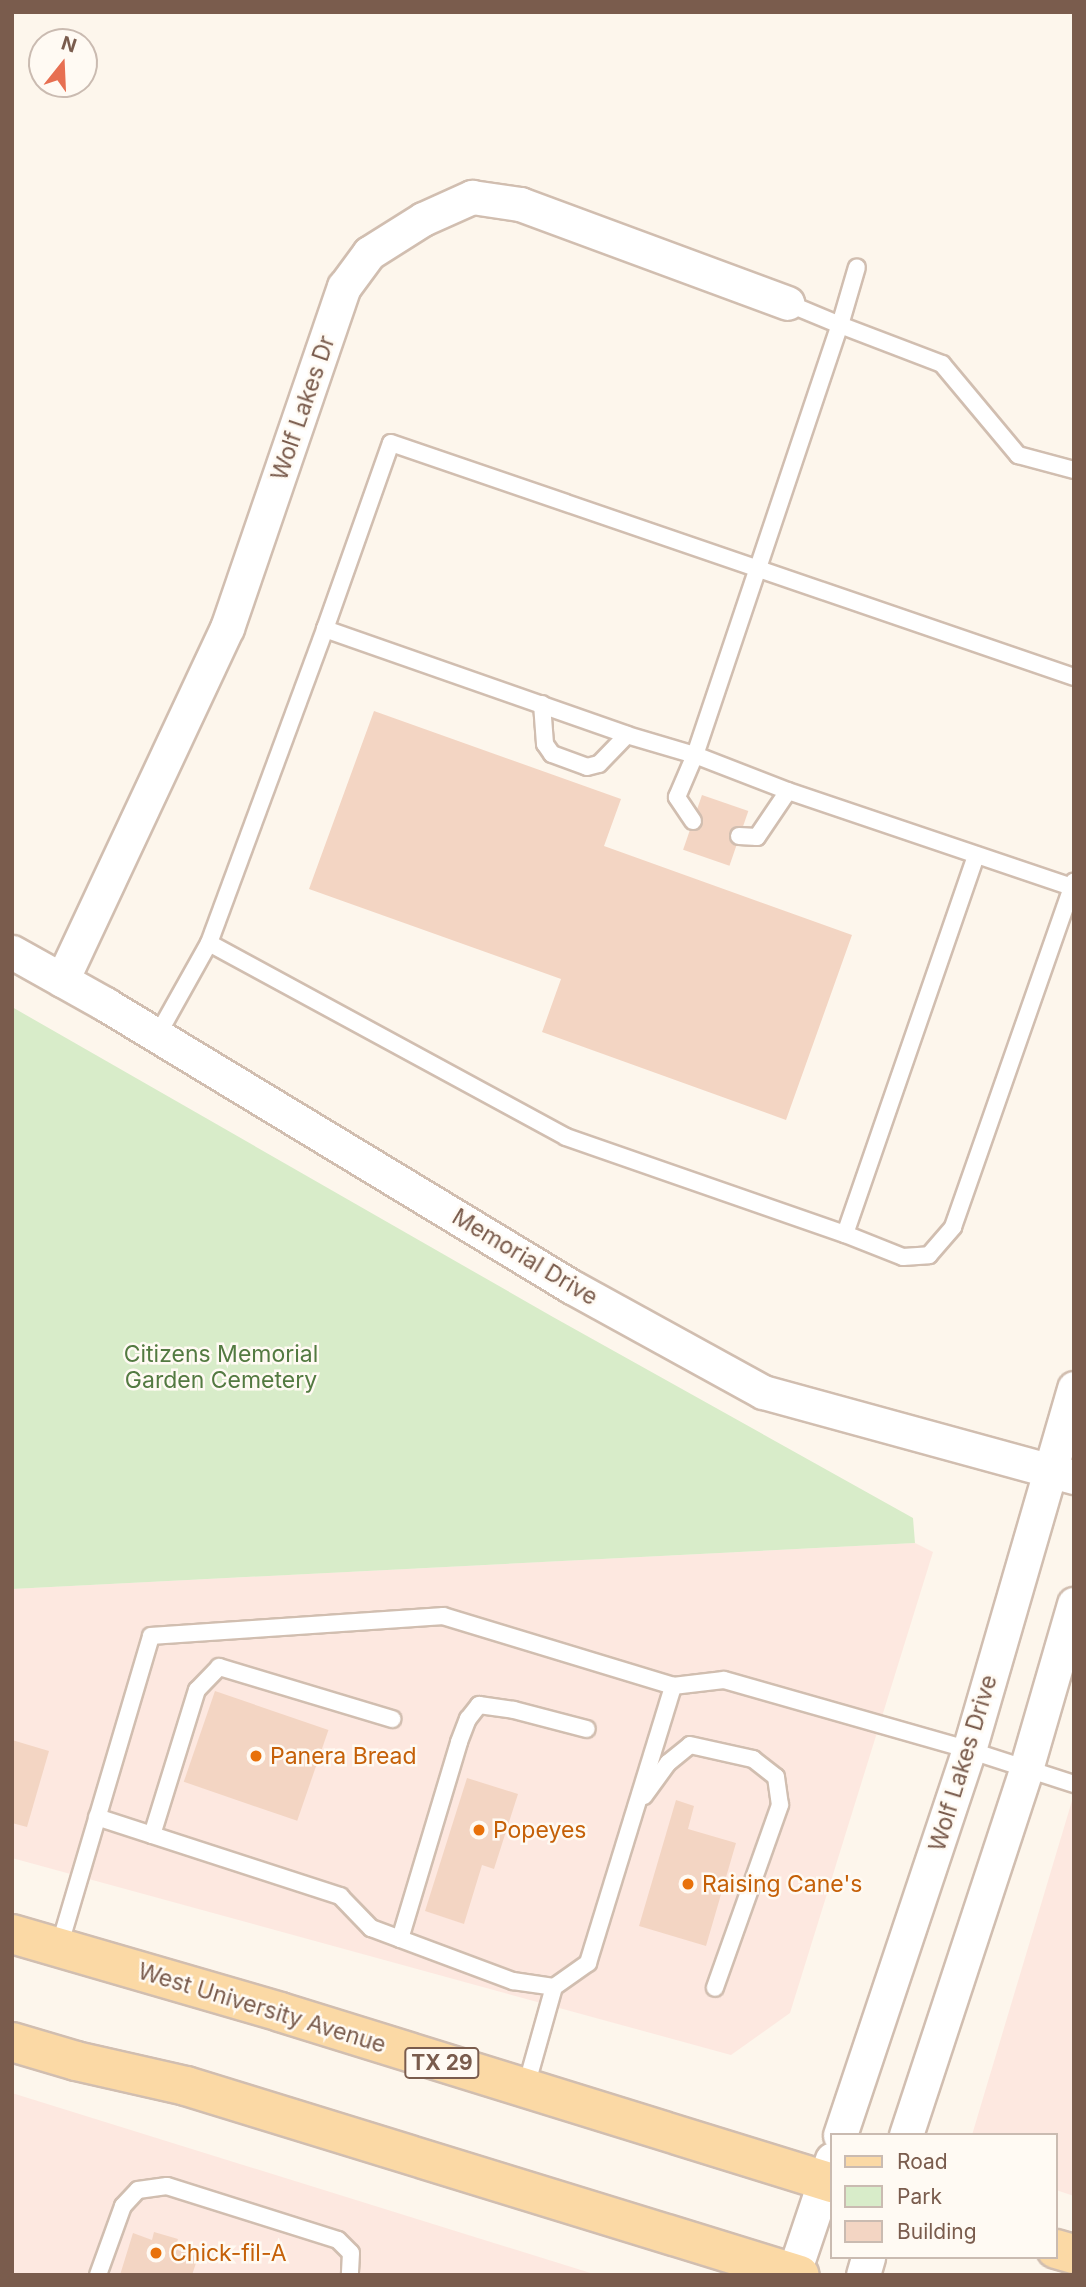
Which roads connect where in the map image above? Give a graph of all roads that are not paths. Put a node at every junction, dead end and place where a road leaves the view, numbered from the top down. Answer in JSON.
{"nodes":[{"id":1,"x":857,"y":267,"type":"dead end"},
{"id":2,"x":787,"y":303,"type":"joint"},
{"id":3,"x":841,"y":325,"type":"junction"},
{"id":4,"x":1074,"y":470,"type":"edge"},
{"id":5,"x":758,"y":567,"type":"junction"},
{"id":6,"x":325,"y":629,"type":"junction"},
{"id":7,"x":1074,"y":677,"type":"edge"},
{"id":8,"x":542,"y":704,"type":"junction"},
{"id":9,"x":627,"y":735,"type":"junction"},
{"id":10,"x":695,"y":755,"type":"junction"},
{"id":11,"x":788,"y":791,"type":"junction"},
{"id":12,"x":693,"y":821,"type":"dead end"},
{"id":13,"x":739,"y":836,"type":"dead end"},
{"id":14,"x":976,"y":855,"type":"junction"},
{"id":15,"x":1073,"y":884,"type":"edge"},
{"id":16,"x":209,"y":943,"type":"junction"},
{"id":17,"x":12,"y":952,"type":"edge"},
{"id":18,"x":62,"y":980,"type":"junction"},
{"id":19,"x":157,"y":1035,"type":"junction"},
{"id":20,"x":845,"y":1234,"type":"junction"},
{"id":21,"x":1074,"y":1388,"type":"edge"},
{"id":22,"x":1061,"y":1474,"type":"edge"},
{"id":23,"x":1074,"y":1604,"type":"edge"},
{"id":24,"x":673,"y":1686,"type":"junction"},
{"id":25,"x":392,"y":1719,"type":"dead end"},
{"id":26,"x":587,"y":1729,"type":"dead end"},
{"id":27,"x":969,"y":1750,"type":"junction"},
{"id":28,"x":1026,"y":1769,"type":"junction"},
{"id":29,"x":1074,"y":1784,"type":"edge"},
{"id":30,"x":636,"y":1806,"type":"junction"},
{"id":31,"x":97,"y":1817,"type":"junction"},
{"id":32,"x":152,"y":1835,"type":"junction"},
{"id":33,"x":12,"y":1934,"type":"edge"},
{"id":34,"x":400,"y":1939,"type":"junction"},
{"id":35,"x":59,"y":1947,"type":"junction"},
{"id":36,"x":554,"y":1987,"type":"junction"},
{"id":37,"x":715,"y":1988,"type":"dead end"},
{"id":38,"x":12,"y":2042,"type":"edge"},
{"id":39,"x":525,"y":2090,"type":"junction"},
{"id":40,"x":841,"y":2133,"type":"edge"},
{"id":41,"x":907,"y":2133,"type":"edge"},
{"id":42,"x":830,"y":2174,"type":"edge"},
{"id":43,"x":795,"y":2274,"type":"edge"},
{"id":44,"x":98,"y":2275,"type":"edge"},
{"id":45,"x":350,"y":2275,"type":"edge"}],
"edges":[{"from":1,"to":3,"type":"lane"},
{"from":2,"to":3,"type":"lane"},
{"from":2,"to":18,"type":"street","name":"Wolf Lakes Dr"},
{"from":3,"to":4,"type":"lane"},
{"from":3,"to":5,"type":"lane"},
{"from":5,"to":6,"type":"lane"},
{"from":5,"to":7,"type":"lane"},
{"from":5,"to":10,"type":"lane"},
{"from":6,"to":8,"type":"lane"},
{"from":6,"to":16,"type":"lane"},
{"from":8,"to":9,"type":"lane"},
{"from":8,"to":9,"type":"lane"},
{"from":9,"to":10,"type":"lane"},
{"from":10,"to":11,"type":"lane"},
{"from":10,"to":12,"type":"lane"},
{"from":11,"to":13,"type":"lane"},
{"from":11,"to":14,"type":"lane"},
{"from":14,"to":15,"type":"lane"},
{"from":14,"to":20,"type":"lane"},
{"from":15,"to":20,"type":"lane"},
{"from":16,"to":19,"type":"lane"},
{"from":16,"to":20,"type":"lane"},
{"from":17,"to":18,"type":"street","name":"Memorial Drive"},
{"from":18,"to":19,"type":"street","name":"Memorial Drive"},
{"from":19,"to":22,"type":"street","name":"Memorial Drive"},
{"from":21,"to":22,"type":"street","name":"Wolf Lakes Drive"},
{"from":22,"to":27,"type":"street","name":"Wolf Lakes Drive"},
{"from":23,"to":28,"type":"street"},
{"from":24,"to":27,"type":"lane"},
{"from":24,"to":30,"type":"lane"},
{"from":24,"to":31,"type":"lane"},
{"from":25,"to":32,"type":"lane"},
{"from":26,"to":34,"type":"lane"},
{"from":27,"to":28,"type":"lane"},
{"from":27,"to":40,"type":"street","name":"Wolf Lakes Drive"},
{"from":28,"to":29,"type":"lane"},
{"from":28,"to":41,"type":"street"},
{"from":30,"to":36,"type":"lane"},
{"from":30,"to":37,"type":"lane"},
{"from":31,"to":32,"type":"lane"},
{"from":31,"to":35,"type":"lane"},
{"from":32,"to":34,"type":"lane"},
{"from":33,"to":35,"type":"main road","name":"West University Avenue","number":"TX 29"},
{"from":34,"to":36,"type":"lane"},
{"from":35,"to":39,"type":"main road","name":"West University Avenue","number":"TX 29"},
{"from":36,"to":39,"type":"lane"},
{"from":38,"to":43,"type":"main road"},
{"from":39,"to":42,"type":"main road","name":"West University Avenue","number":"TX 29"},
{"from":42,"to":43,"type":"street"},
{"from":44,"to":45,"type":"lane"}]}
